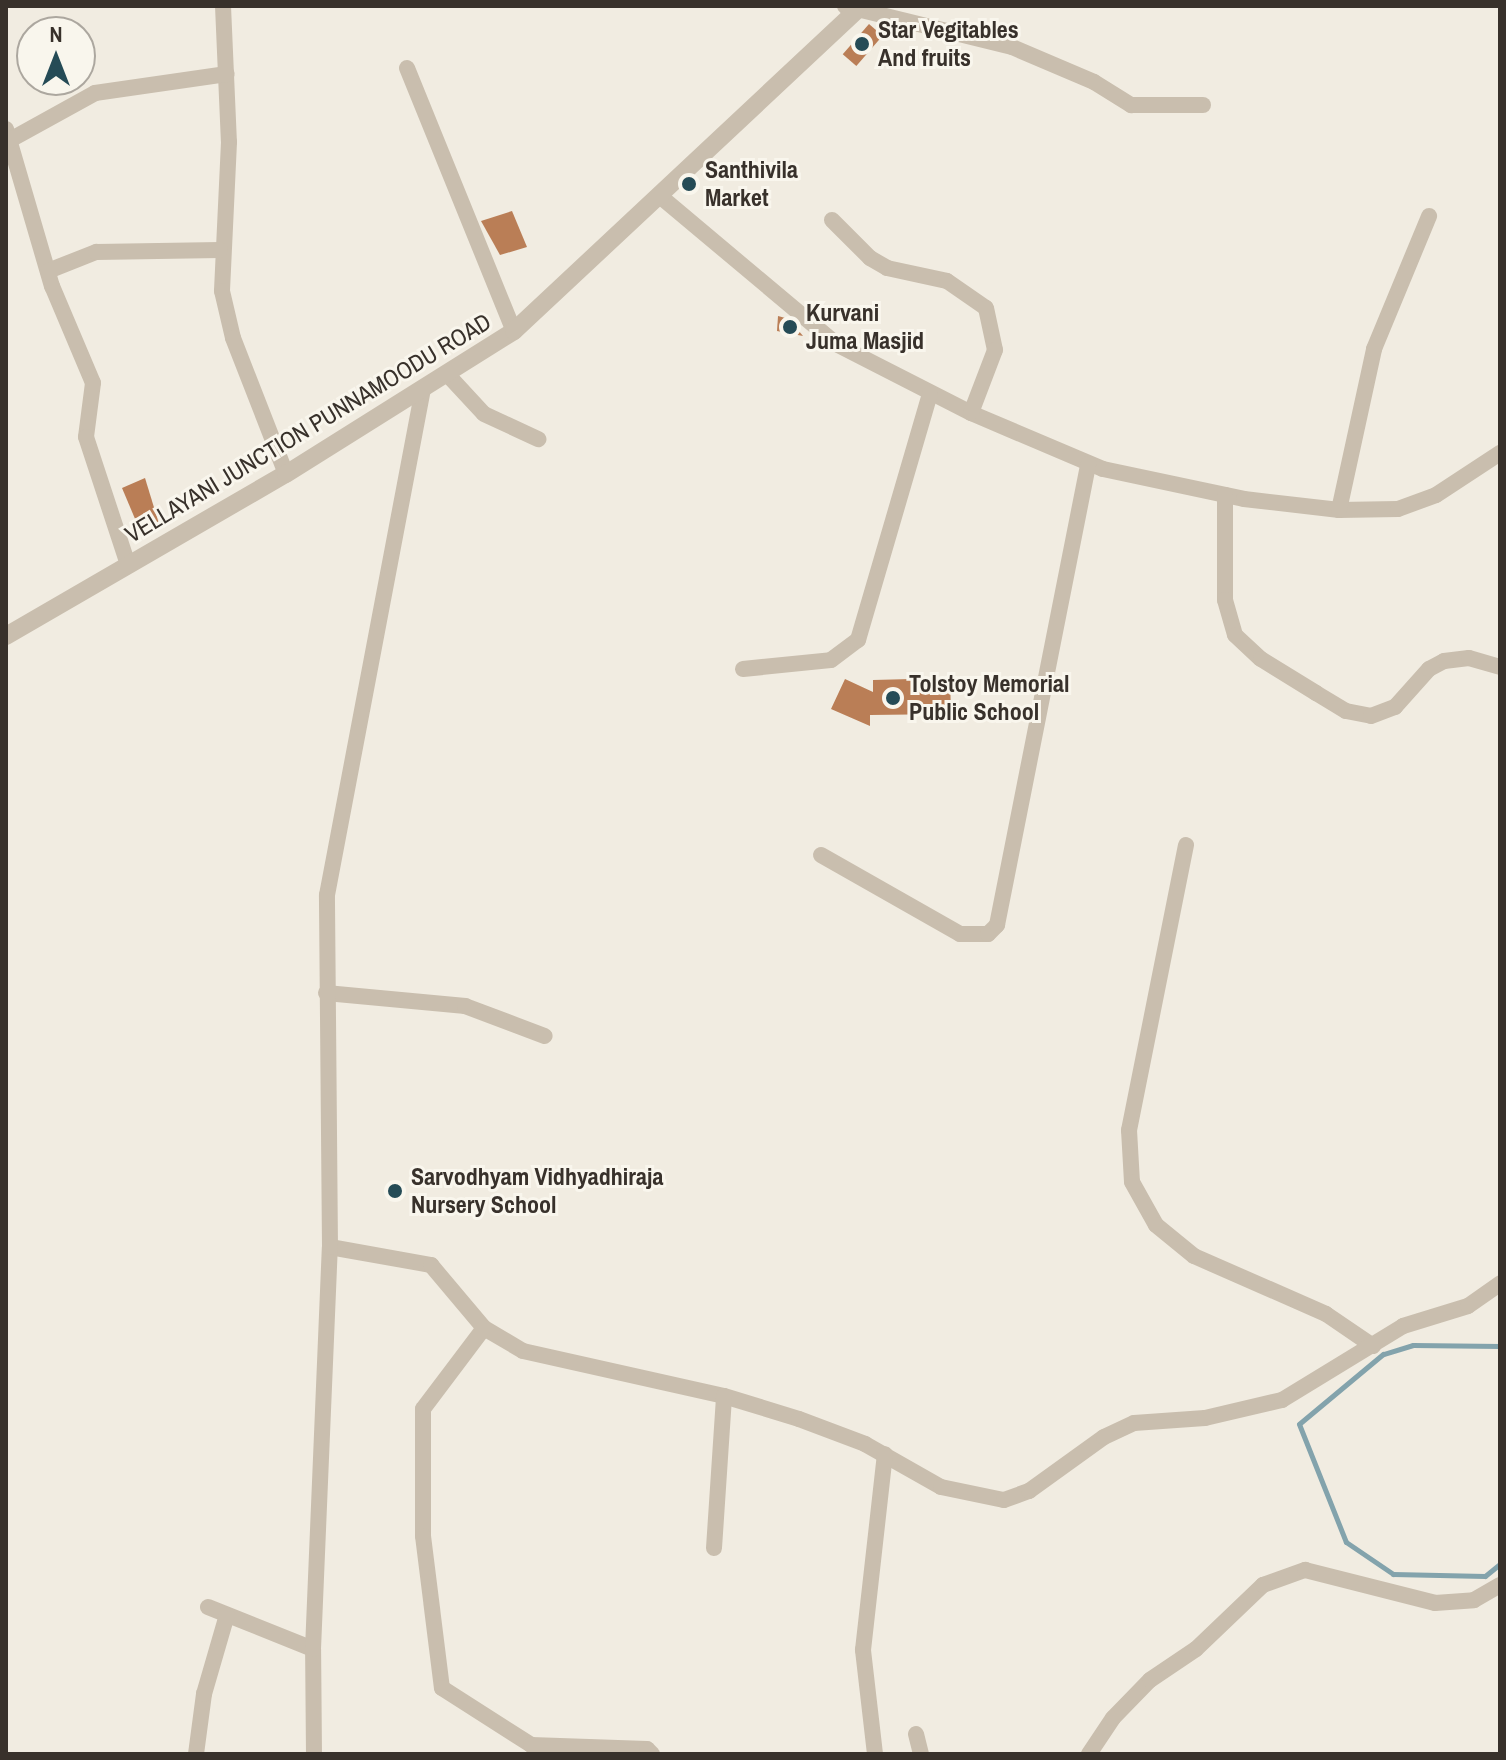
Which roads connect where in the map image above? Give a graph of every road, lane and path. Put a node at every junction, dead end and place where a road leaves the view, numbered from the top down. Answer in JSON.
{"nodes":[{"id":1,"x":223,"y":6,"type":"edge"},
{"id":2,"x":855,"y":7,"type":"edge"},
{"id":3,"x":407,"y":68,"type":"dead end"},
{"id":4,"x":227,"y":74,"type":"junction"},
{"id":5,"x":1203,"y":105,"type":"dead end"},
{"id":6,"x":8,"y":135,"type":"edge"},
{"id":7,"x":661,"y":197,"type":"junction"},
{"id":8,"x":1429,"y":216,"type":"dead end"},
{"id":9,"x":832,"y":220,"type":"dead end"},
{"id":10,"x":220,"y":250,"type":"junction"},
{"id":11,"x":48,"y":271,"type":"junction"},
{"id":12,"x":514,"y":331,"type":"junction"},
{"id":13,"x":447,"y":374,"type":"junction"},
{"id":14,"x":423,"y":389,"type":"junction"},
{"id":15,"x":930,"y":394,"type":"junction"},
{"id":16,"x":971,"y":413,"type":"junction"},
{"id":17,"x":538,"y":439,"type":"dead end"},
{"id":18,"x":1500,"y":453,"type":"edge"},
{"id":19,"x":1088,"y":464,"type":"junction"},
{"id":20,"x":286,"y":474,"type":"junction"},
{"id":21,"x":1225,"y":495,"type":"junction"},
{"id":22,"x":1339,"y":510,"type":"junction"},
{"id":23,"x":128,"y":565,"type":"junction"},
{"id":24,"x":6,"y":636,"type":"edge"},
{"id":25,"x":1500,"y":667,"type":"edge"},
{"id":26,"x":743,"y":669,"type":"dead end"},
{"id":27,"x":1186,"y":845,"type":"dead end"},
{"id":28,"x":821,"y":855,"type":"dead end"},
{"id":29,"x":326,"y":993,"type":"junction"},
{"id":30,"x":545,"y":1036,"type":"dead end"},
{"id":31,"x":330,"y":1247,"type":"junction"},
{"id":32,"x":1500,"y":1284,"type":"edge"},
{"id":33,"x":484,"y":1328,"type":"junction"},
{"id":34,"x":1373,"y":1346,"type":"junction"},
{"id":35,"x":724,"y":1396,"type":"junction"},
{"id":36,"x":885,"y":1454,"type":"junction"},
{"id":37,"x":714,"y":1548,"type":"dead end"},
{"id":38,"x":1500,"y":1585,"type":"edge"},
{"id":39,"x":208,"y":1607,"type":"dead end"},
{"id":40,"x":227,"y":1615,"type":"junction"},
{"id":41,"x":313,"y":1649,"type":"junction"},
{"id":42,"x":916,"y":1734,"type":"dead end"},
{"id":43,"x":196,"y":1754,"type":"edge"},
{"id":44,"x":314,"y":1754,"type":"edge"},
{"id":45,"x":652,"y":1754,"type":"edge"},
{"id":46,"x":875,"y":1754,"type":"edge"},
{"id":47,"x":921,"y":1754,"type":"edge"},
{"id":48,"x":1089,"y":1754,"type":"edge"}],
"edges":[{"from":1,"to":4,"type":"street"},
{"from":2,"to":5,"type":"street"},
{"from":2,"to":7,"type":"street","name":"VELLAYANI JUNCTION PUNNAMOODU ROAD"},
{"from":3,"to":12,"type":"street"},
{"from":4,"to":6,"type":"street"},
{"from":4,"to":10,"type":"street"},
{"from":6,"to":11,"type":"street"},
{"from":7,"to":12,"type":"street","name":"VELLAYANI JUNCTION PUNNAMOODU ROAD"},
{"from":7,"to":15,"type":"street"},
{"from":8,"to":22,"type":"street"},
{"from":9,"to":16,"type":"street"},
{"from":10,"to":11,"type":"street"},
{"from":10,"to":20,"type":"street"},
{"from":11,"to":23,"type":"street"},
{"from":12,"to":13,"type":"street","name":"VELLAYANI JUNCTION PUNNAMOODU ROAD"},
{"from":13,"to":14,"type":"street","name":"VELLAYANI JUNCTION PUNNAMOODU ROAD"},
{"from":13,"to":17,"type":"street"},
{"from":14,"to":20,"type":"street","name":"VELLAYANI JUNCTION PUNNAMOODU ROAD"},
{"from":14,"to":29,"type":"street"},
{"from":15,"to":16,"type":"street"},
{"from":15,"to":26,"type":"street"},
{"from":16,"to":19,"type":"street"},
{"from":18,"to":22,"type":"street"},
{"from":19,"to":21,"type":"street"},
{"from":19,"to":28,"type":"street"},
{"from":20,"to":23,"type":"street","name":"VELLAYANI JUNCTION PUNNAMOODU ROAD"},
{"from":21,"to":22,"type":"street"},
{"from":21,"to":25,"type":"street"},
{"from":23,"to":24,"type":"street","name":"VELLAYANI JUNCTION PUNNAMOODU ROAD"},
{"from":27,"to":34,"type":"street"},
{"from":29,"to":30,"type":"street"},
{"from":29,"to":31,"type":"street"},
{"from":31,"to":33,"type":"street"},
{"from":31,"to":41,"type":"street"},
{"from":32,"to":34,"type":"street"},
{"from":33,"to":35,"type":"street"},
{"from":33,"to":45,"type":"street"},
{"from":34,"to":36,"type":"street"},
{"from":35,"to":36,"type":"street"},
{"from":35,"to":37,"type":"street"},
{"from":36,"to":46,"type":"street"},
{"from":38,"to":48,"type":"street"},
{"from":39,"to":40,"type":"street"},
{"from":40,"to":41,"type":"street"},
{"from":40,"to":43,"type":"street"},
{"from":41,"to":44,"type":"street"},
{"from":42,"to":47,"type":"street"}]}
